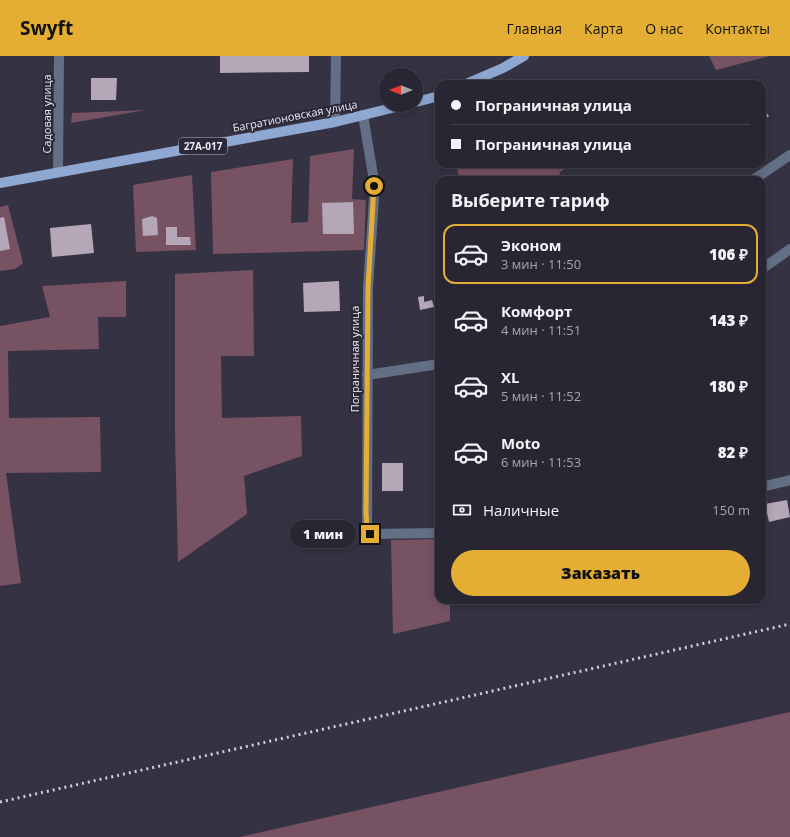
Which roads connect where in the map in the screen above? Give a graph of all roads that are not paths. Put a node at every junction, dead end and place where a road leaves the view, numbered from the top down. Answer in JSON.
{"nodes":[{"id":1,"x":59,"y":56,"type":"edge"},
{"id":2,"x":336,"y":56,"type":"edge"},
{"id":3,"x":524,"y":56,"type":"edge"},
{"id":4,"x":475,"y":80,"type":"edge"},
{"id":5,"x":435,"y":97,"type":"edge"},
{"id":6,"x":423,"y":100,"type":"edge"},
{"id":7,"x":379,"y":111,"type":"edge"},
{"id":8,"x":363,"y":115,"type":"junction"},
{"id":9,"x":335,"y":122,"type":"junction"},
{"id":10,"x":790,"y":155,"type":"edge"},
{"id":11,"x":58,"y":172,"type":"junction"},
{"id":12,"x":759,"y":176,"type":"edge"},
{"id":13,"x":0,"y":183,"type":"edge"},
{"id":14,"x":790,"y":249,"type":"edge"},
{"id":15,"x":766,"y":266,"type":"edge"},
{"id":16,"x":435,"y":365,"type":"edge"},
{"id":17,"x":367,"y":375,"type":"junction"},
{"id":18,"x":790,"y":480,"type":"edge"},
{"id":19,"x":766,"y":486,"type":"edge"},
{"id":20,"x":435,"y":533,"type":"edge"}],
"edges":[{"from":1,"to":11,"type":"street","name":"Садовая улица"},
{"from":2,"to":9,"type":"street"},
{"from":3,"to":4,"type":"main road"},
{"from":5,"to":6,"type":"main road"},
{"from":7,"to":8,"type":"main road","name":"Багратионовская улица","number":"27А-017"},
{"from":8,"to":9,"type":"main road","name":"Багратионовская улица","number":"27А-017"},
{"from":8,"to":17,"type":"street","name":"Пограничная улица"},
{"from":9,"to":11,"type":"main road","name":"Багратионовская улица","number":"27А-017"},
{"from":10,"to":12,"type":"street"},
{"from":11,"to":13,"type":"main road","name":"Багратионовская улица","number":"27А-017"},
{"from":14,"to":15,"type":"street"},
{"from":16,"to":17,"type":"street"},
{"from":17,"to":20,"type":"street","name":"Пограничная улица"},
{"from":18,"to":19,"type":"street"}]}
